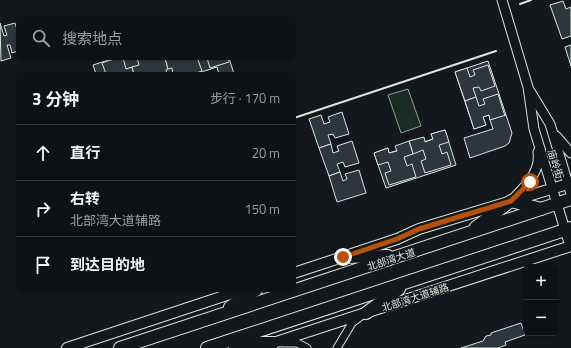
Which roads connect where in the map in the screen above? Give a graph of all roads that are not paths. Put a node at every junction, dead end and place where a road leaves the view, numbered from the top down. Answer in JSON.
{"nodes":[{"id":1,"x":502,"y":0,"type":"edge"},
{"id":2,"x":528,"y":86,"type":"junction"},
{"id":3,"x":550,"y":124,"type":"junction"},
{"id":4,"x":534,"y":129,"type":"junction"},
{"id":5,"x":571,"y":153,"type":"edge"},
{"id":6,"x":570,"y":183,"type":"edge"},
{"id":7,"x":552,"y":189,"type":"junction"},
{"id":8,"x":571,"y":194,"type":"edge"},
{"id":9,"x":571,"y":199,"type":"edge"},
{"id":10,"x":511,"y":201,"type":"junction"},
{"id":11,"x":557,"y":204,"type":"junction"},
{"id":12,"x":541,"y":209,"type":"junction"},
{"id":13,"x":568,"y":229,"type":"edge"},
{"id":14,"x":469,"y":233,"type":"junction"},
{"id":15,"x":570,"y":246,"type":"edge"},
{"id":16,"x":399,"y":256,"type":"junction"},
{"id":17,"x":343,"y":257,"type":"junction"},
{"id":18,"x":296,"y":272,"type":"edge"},
{"id":19,"x":409,"y":282,"type":"junction"},
{"id":20,"x":296,"y":290,"type":"edge"},
{"id":21,"x":236,"y":292,"type":"edge"},
{"id":22,"x":253,"y":292,"type":"edge"},
{"id":23,"x":290,"y":292,"type":"edge"},
{"id":24,"x":366,"y":313,"type":"junction"},
{"id":25,"x":217,"y":316,"type":"junction"},
{"id":26,"x":222,"y":343,"type":"junction"},
{"id":27,"x":273,"y":343,"type":"junction"},
{"id":28,"x":67,"y":348,"type":"edge"},
{"id":29,"x":120,"y":348,"type":"edge"},
{"id":30,"x":207,"y":348,"type":"edge"},
{"id":31,"x":259,"y":348,"type":"edge"},
{"id":32,"x":307,"y":348,"type":"edge"},
{"id":33,"x":337,"y":348,"type":"edge"}],
"edges":[{"from":1,"to":2,"type":"street","name":"庙岭街"},
{"from":2,"to":3,"type":"street","name":"庙岭街"},
{"from":2,"to":4,"type":"street","name":"庙岭街"},
{"from":3,"to":5,"type":"street"},
{"from":3,"to":6,"type":"street","name":"庙岭街"},
{"from":4,"to":7,"type":"street","name":"庙岭街"},
{"from":4,"to":10,"type":"street"},
{"from":6,"to":7,"type":"main road"},
{"from":6,"to":8,"type":"street","name":"庙岭街"},
{"from":7,"to":10,"type":"main road"},
{"from":7,"to":11,"type":"street","name":"庙岭街"},
{"from":9,"to":11,"type":"highway","name":"北部湾大道"},
{"from":10,"to":12,"type":"highway"},
{"from":10,"to":14,"type":"highway"},
{"from":10,"to":17,"type":"main road"},
{"from":11,"to":12,"type":"highway","name":"北部湾大道"},
{"from":11,"to":13,"type":"street","name":"庙岭街"},
{"from":12,"to":14,"type":"highway","name":"北部湾大道"},
{"from":13,"to":15,"type":"street","name":"庙岭街"},
{"from":13,"to":19,"type":"highway"},
{"from":14,"to":16,"type":"highway","name":"北部湾大道"},
{"from":15,"to":24,"type":"main road","name":"北部湾大道辅路"},
{"from":16,"to":17,"type":"highway"},
{"from":16,"to":20,"type":"highway","name":"北部湾大道"},
{"from":17,"to":18,"type":"main road"},
{"from":19,"to":24,"type":"highway"},
{"from":19,"to":26,"type":"highway"},
{"from":21,"to":28,"type":"main road"},
{"from":22,"to":25,"type":"highway"},
{"from":23,"to":25,"type":"highway","name":"北部湾大道"},
{"from":24,"to":27,"type":"main road","name":"北部湾大道辅路"},
{"from":24,"to":33,"type":"street"},
{"from":25,"to":29,"type":"highway","name":"北部湾大道"},
{"from":26,"to":27,"type":"highway"},
{"from":26,"to":30,"type":"highway"},
{"from":27,"to":31,"type":"main road","name":"北部湾大道辅路"},
{"from":27,"to":32,"type":"street"}]}
